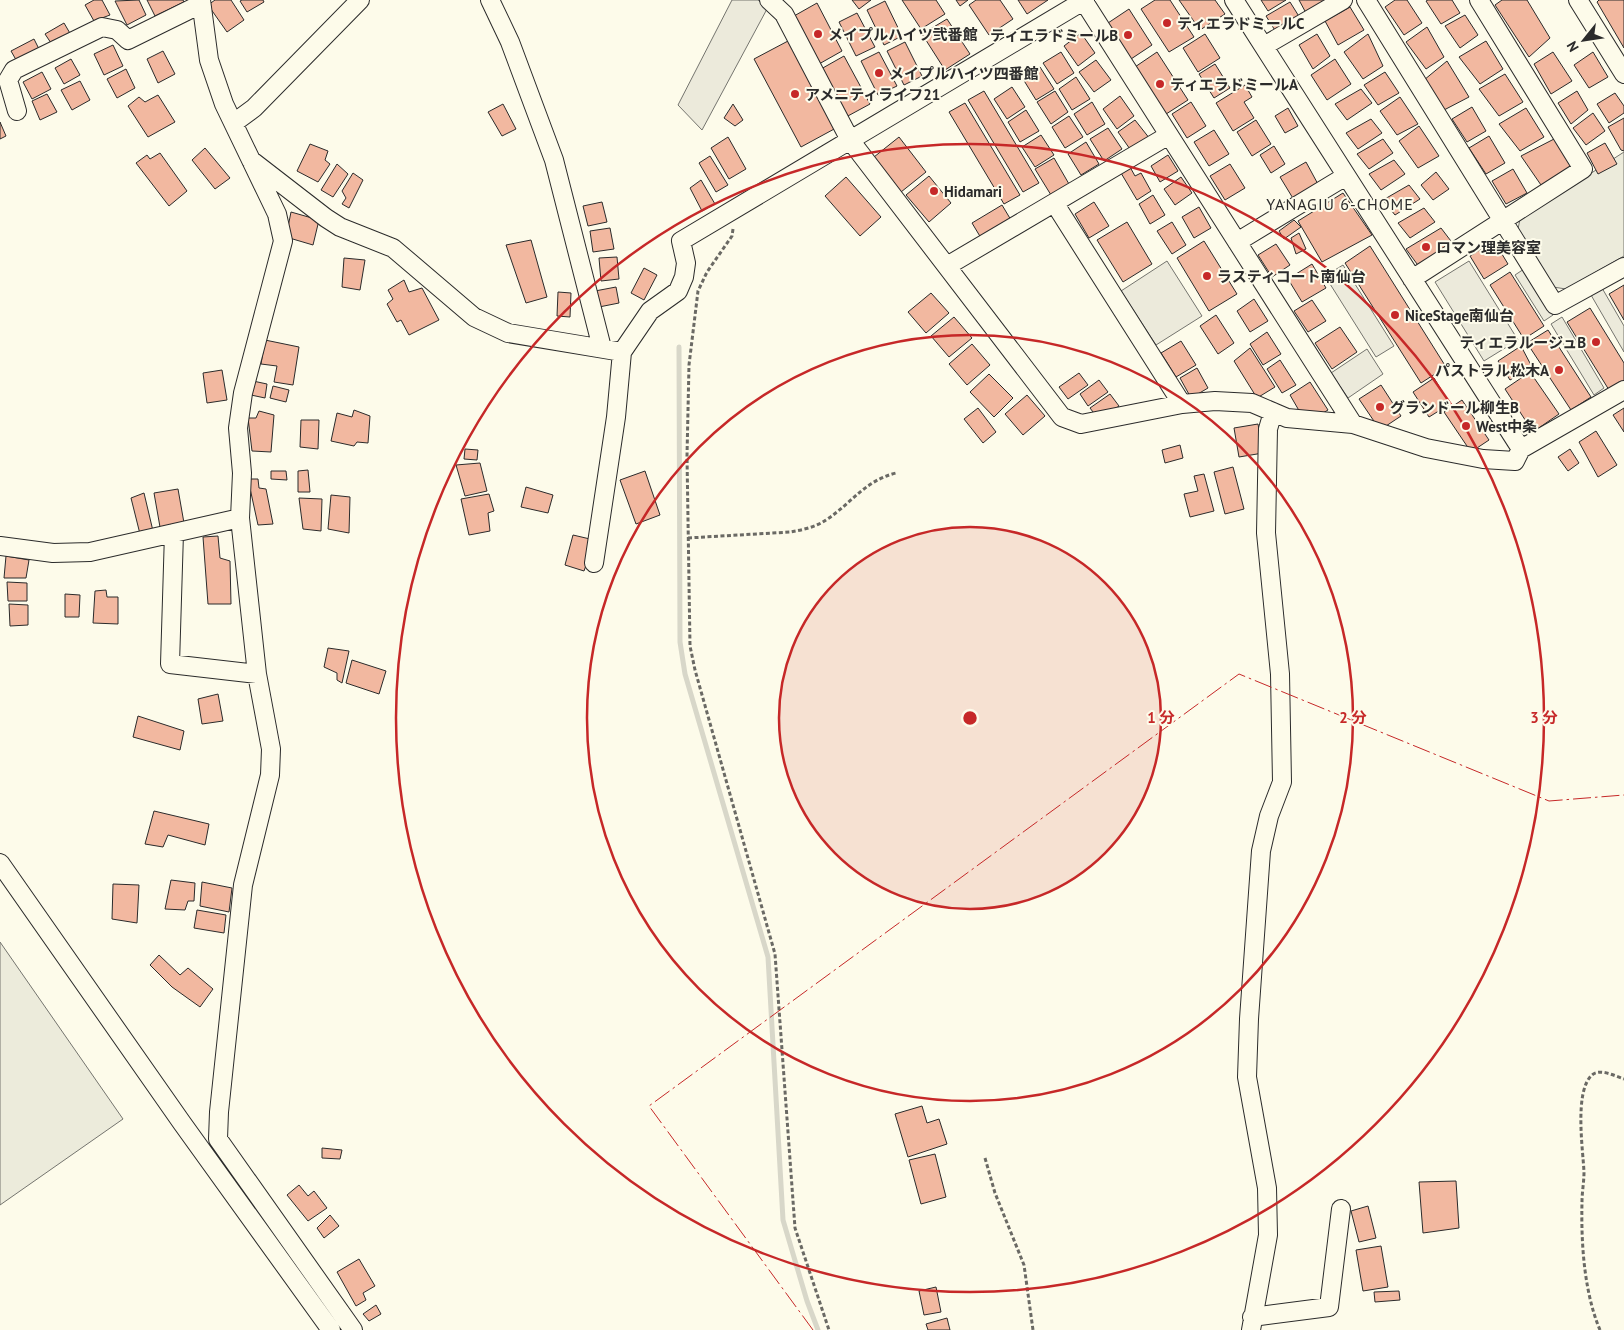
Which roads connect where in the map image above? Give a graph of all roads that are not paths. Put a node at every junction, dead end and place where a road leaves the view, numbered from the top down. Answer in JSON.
{"nodes":[{"id":1,"x":360,"y":0,"type":"edge"},
{"id":2,"x":490,"y":0,"type":"edge"},
{"id":3,"x":768,"y":0,"type":"edge"},
{"id":4,"x":1084,"y":0,"type":"edge"},
{"id":5,"x":1234,"y":0,"type":"edge"},
{"id":6,"x":1342,"y":0,"type":"edge"},
{"id":7,"x":1366,"y":0,"type":"edge"},
{"id":8,"x":1478,"y":0,"type":"edge"},
{"id":9,"x":1578,"y":0,"type":"edge"},
{"id":10,"x":201,"y":2,"type":"edge"},
{"id":11,"x":788,"y":7,"type":"edge"},
{"id":12,"x":1264,"y":46,"type":"junction"},
{"id":13,"x":1624,"y":74,"type":"edge"},
{"id":14,"x":17,"y":111,"type":"dead end"},
{"id":15,"x":235,"y":122,"type":"junction"},
{"id":16,"x":1169,"y":136,"type":"junction"},
{"id":17,"x":850,"y":140,"type":"junction"},
{"id":18,"x":249,"y":158,"type":"junction"},
{"id":19,"x":1346,"y":176,"type":"junction"},
{"id":20,"x":1055,"y":204,"type":"junction"},
{"id":21,"x":1503,"y":220,"type":"junction"},
{"id":22,"x":1237,"y":242,"type":"junction"},
{"id":23,"x":947,"y":266,"type":"junction"},
{"id":24,"x":1624,"y":267,"type":"edge"},
{"id":25,"x":1412,"y":278,"type":"junction"},
{"id":26,"x":602,"y":348,"type":"junction"},
{"id":27,"x":622,"y":352,"type":"junction"},
{"id":28,"x":1624,"y":390,"type":"edge"},
{"id":29,"x":1182,"y":404,"type":"junction"},
{"id":30,"x":1273,"y":412,"type":"junction"},
{"id":31,"x":1354,"y":424,"type":"junction"},
{"id":32,"x":1521,"y":449,"type":"junction"},
{"id":33,"x":240,"y":518,"type":"junction"},
{"id":34,"x":174,"y":533,"type":"junction"},
{"id":35,"x":0,"y":546,"type":"edge"},
{"id":36,"x":594,"y":563,"type":"dead end"},
{"id":37,"x":257,"y":674,"type":"junction"},
{"id":38,"x":0,"y":863,"type":"edge"},
{"id":39,"x":1341,"y":1210,"type":"dead end"},
{"id":40,"x":1252,"y":1323,"type":"edge"},
{"id":41,"x":331,"y":1330,"type":"edge"},
{"id":42,"x":353,"y":1330,"type":"edge"}],
"edges":[{"from":1,"to":15,"type":"street"},
{"from":2,"to":26,"type":"street"},
{"from":3,"to":11,"type":"street"},
{"from":4,"to":16,"type":"street"},
{"from":4,"to":17,"type":"street"},
{"from":5,"to":12,"type":"street"},
{"from":6,"to":12,"type":"street"},
{"from":7,"to":21,"type":"street"},
{"from":8,"to":21,"type":"street"},
{"from":9,"to":13,"type":"street"},
{"from":10,"to":14,"type":"street"},
{"from":10,"to":15,"type":"street"},
{"from":11,"to":17,"type":"street"},
{"from":12,"to":19,"type":"street"},
{"from":15,"to":18,"type":"street"},
{"from":16,"to":20,"type":"street"},
{"from":16,"to":22,"type":"street"},
{"from":17,"to":23,"type":"street"},
{"from":17,"to":27,"type":"street"},
{"from":18,"to":26,"type":"street"},
{"from":18,"to":33,"type":"street"},
{"from":19,"to":22,"type":"street"},
{"from":19,"to":25,"type":"street"},
{"from":20,"to":23,"type":"street"},
{"from":20,"to":29,"type":"street"},
{"from":21,"to":24,"type":"street"},
{"from":21,"to":25,"type":"street"},
{"from":22,"to":31,"type":"street"},
{"from":23,"to":29,"type":"street"},
{"from":25,"to":32,"type":"street"},
{"from":26,"to":27,"type":"street"},
{"from":27,"to":36,"type":"street"},
{"from":28,"to":32,"type":"street"},
{"from":29,"to":30,"type":"street"},
{"from":30,"to":31,"type":"street"},
{"from":30,"to":40,"type":"street"},
{"from":31,"to":32,"type":"street"},
{"from":33,"to":34,"type":"street"},
{"from":33,"to":37,"type":"street"},
{"from":34,"to":35,"type":"street"},
{"from":34,"to":37,"type":"street"},
{"from":37,"to":42,"type":"street"},
{"from":38,"to":41,"type":"street"},
{"from":39,"to":40,"type":"street"}]}
